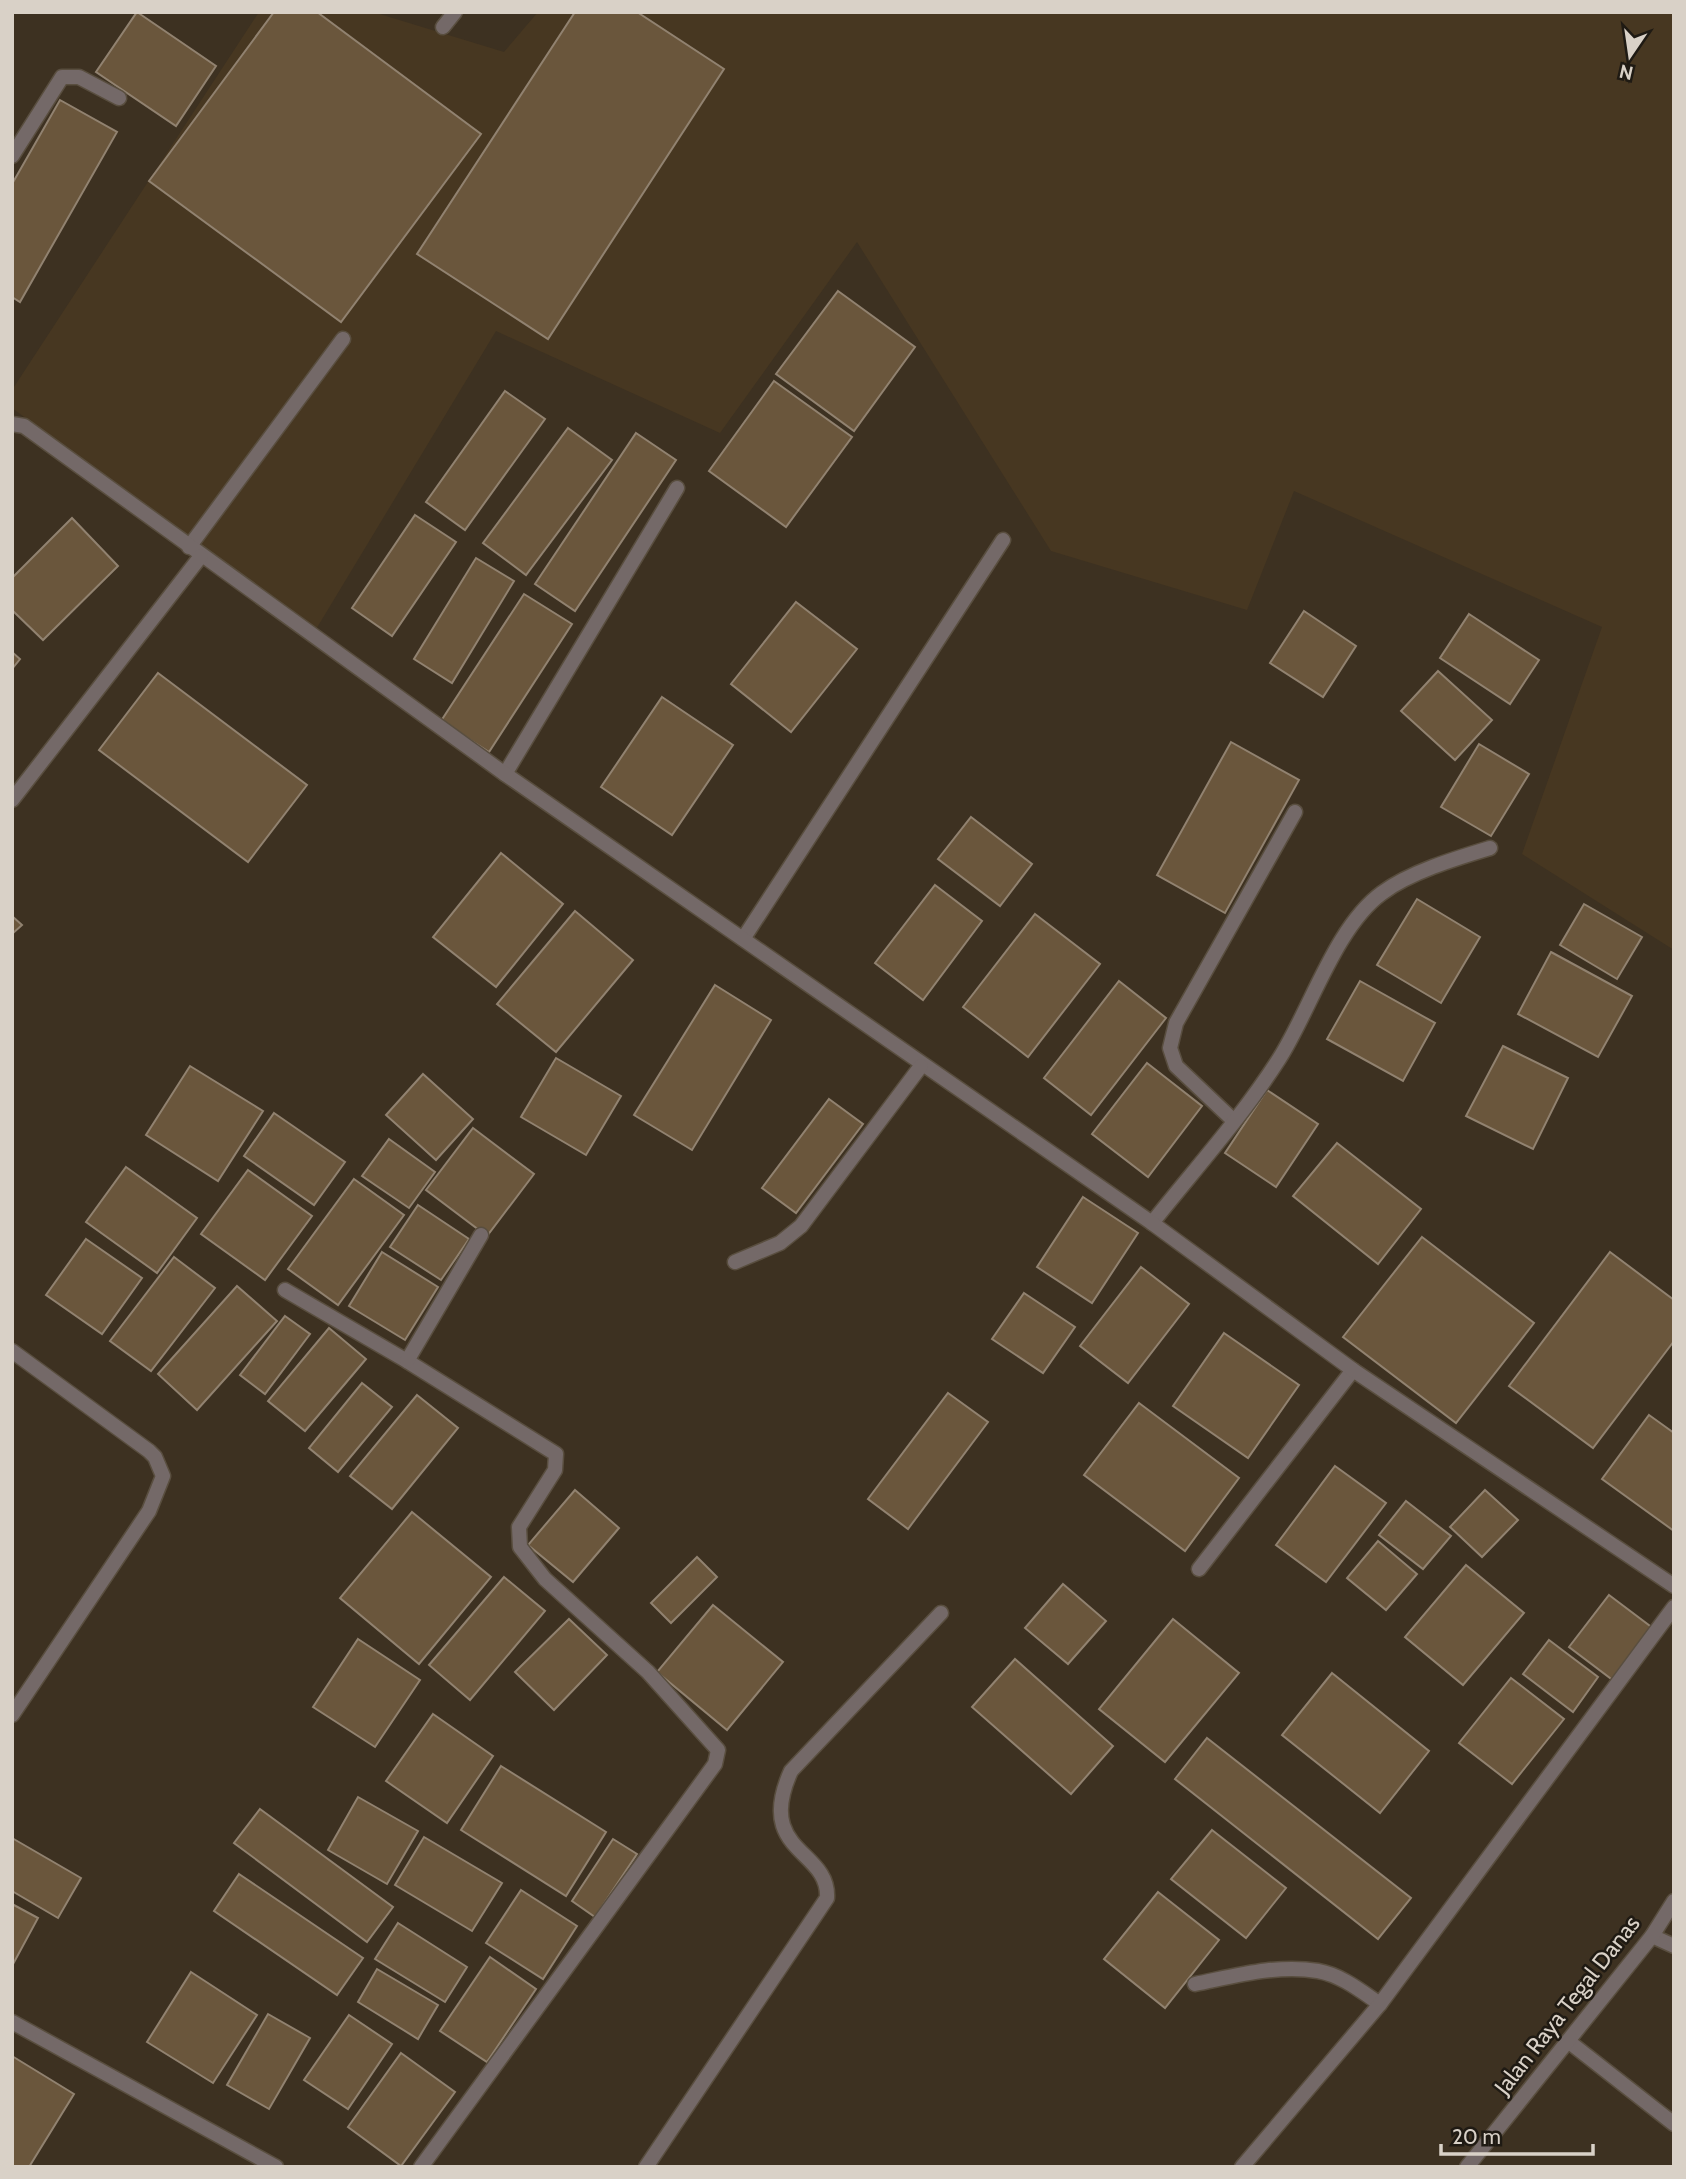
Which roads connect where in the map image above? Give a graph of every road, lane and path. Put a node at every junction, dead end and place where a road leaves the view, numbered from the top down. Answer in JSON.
{"nodes":[{"id":1,"x":455,"y":12,"type":"edge"},
{"id":2,"x":443,"y":27,"type":"dead end"},
{"id":3,"x":119,"y":98,"type":"dead end"},
{"id":4,"x":12,"y":156,"type":"edge"},
{"id":5,"x":343,"y":339,"type":"dead end"},
{"id":6,"x":12,"y":424,"type":"edge"},
{"id":7,"x":677,"y":488,"type":"dead end"},
{"id":8,"x":1003,"y":540,"type":"dead end"},
{"id":9,"x":189,"y":547,"type":"junction"},
{"id":10,"x":201,"y":556,"type":"junction"},
{"id":11,"x":505,"y":774,"type":"junction"},
{"id":12,"x":12,"y":800,"type":"edge"},
{"id":13,"x":1295,"y":812,"type":"dead end"},
{"id":14,"x":1490,"y":848,"type":"dead end"},
{"id":15,"x":743,"y":939,"type":"junction"},
{"id":16,"x":921,"y":1066,"type":"junction"},
{"id":17,"x":1233,"y":1120,"type":"junction"},
{"id":18,"x":1152,"y":1223,"type":"junction"},
{"id":19,"x":481,"y":1235,"type":"dead end"},
{"id":20,"x":735,"y":1262,"type":"dead end"},
{"id":21,"x":285,"y":1290,"type":"dead end"},
{"id":22,"x":12,"y":1351,"type":"edge"},
{"id":23,"x":407,"y":1361,"type":"junction"},
{"id":24,"x":1353,"y":1370,"type":"junction"},
{"id":25,"x":1199,"y":1569,"type":"dead end"},
{"id":26,"x":1674,"y":1586,"type":"edge"},
{"id":27,"x":1674,"y":1607,"type":"edge"},
{"id":28,"x":941,"y":1613,"type":"dead end"},
{"id":29,"x":12,"y":1715,"type":"edge"},
{"id":30,"x":1674,"y":1901,"type":"edge"},
{"id":31,"x":1652,"y":1936,"type":"junction"},
{"id":32,"x":1674,"y":1946,"type":"edge"},
{"id":33,"x":1195,"y":1984,"type":"dead end"},
{"id":34,"x":1380,"y":2004,"type":"junction"},
{"id":35,"x":12,"y":2022,"type":"edge"},
{"id":36,"x":1568,"y":2041,"type":"junction"},
{"id":37,"x":1674,"y":2124,"type":"edge"},
{"id":38,"x":276,"y":2167,"type":"edge"},
{"id":39,"x":421,"y":2167,"type":"edge"},
{"id":40,"x":646,"y":2167,"type":"edge"},
{"id":41,"x":1242,"y":2167,"type":"edge"},
{"id":42,"x":1467,"y":2167,"type":"edge"}],
"edges":[{"from":1,"to":2,"type":"street"},
{"from":3,"to":4,"type":"street"},
{"from":5,"to":9,"type":"street"},
{"from":6,"to":9,"type":"street"},
{"from":7,"to":11,"type":"street"},
{"from":8,"to":15,"type":"street"},
{"from":9,"to":10,"type":"street"},
{"from":10,"to":11,"type":"street"},
{"from":10,"to":12,"type":"street"},
{"from":11,"to":15,"type":"street"},
{"from":13,"to":17,"type":"street"},
{"from":14,"to":17,"type":"street"},
{"from":15,"to":16,"type":"street"},
{"from":16,"to":18,"type":"street"},
{"from":16,"to":20,"type":"street"},
{"from":17,"to":18,"type":"street"},
{"from":18,"to":24,"type":"street"},
{"from":19,"to":23,"type":"street"},
{"from":21,"to":23,"type":"street"},
{"from":22,"to":29,"type":"street"},
{"from":23,"to":39,"type":"street"},
{"from":24,"to":25,"type":"street"},
{"from":24,"to":26,"type":"street"},
{"from":27,"to":34,"type":"street"},
{"from":28,"to":40,"type":"street"},
{"from":30,"to":31,"type":"street","name":"Jalan Raya Tegal Danas"},
{"from":31,"to":32,"type":"street"},
{"from":31,"to":36,"type":"street","name":"Jalan Raya Tegal Danas"},
{"from":33,"to":34,"type":"street"},
{"from":34,"to":41,"type":"street"},
{"from":35,"to":38,"type":"street"},
{"from":36,"to":37,"type":"street"},
{"from":36,"to":42,"type":"street","name":"Jalan Raya Tegal Danas"}]}
